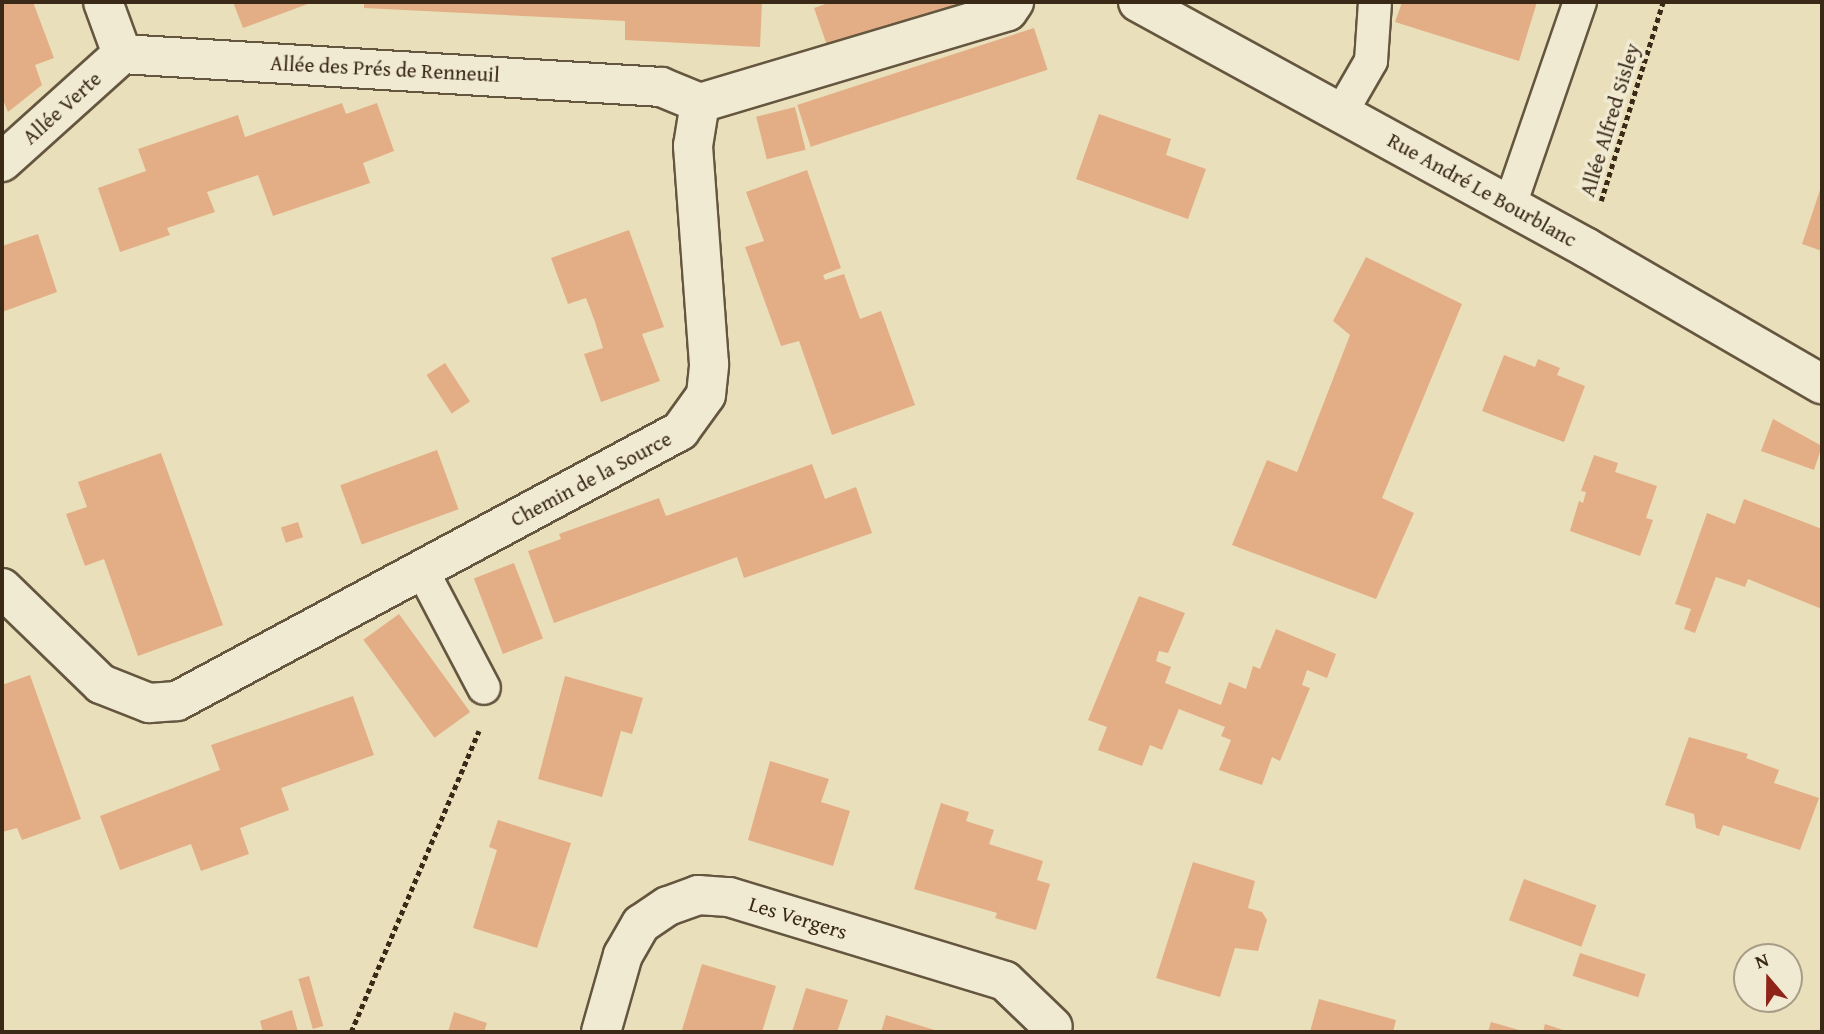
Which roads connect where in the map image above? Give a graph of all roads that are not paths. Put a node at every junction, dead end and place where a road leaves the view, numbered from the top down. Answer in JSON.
{"nodes":[{"id":1,"x":103,"y":2,"type":"edge"},
{"id":2,"x":1014,"y":2,"type":"edge"},
{"id":3,"x":1138,"y":2,"type":"edge"},
{"id":4,"x":1376,"y":2,"type":"edge"},
{"id":5,"x":1580,"y":2,"type":"edge"},
{"id":6,"x":122,"y":54,"type":"junction"},
{"id":7,"x":700,"y":103,"type":"junction"},
{"id":8,"x":1341,"y":113,"type":"junction"},
{"id":9,"x":2,"y":162,"type":"edge"},
{"id":10,"x":1510,"y":205,"type":"junction"},
{"id":11,"x":1822,"y":384,"type":"edge"},
{"id":12,"x":422,"y":570,"type":"junction"},
{"id":13,"x":2,"y":588,"type":"edge"},
{"id":14,"x":484,"y":688,"type":"road end"},
{"id":15,"x":1053,"y":1027,"type":"dead end"},
{"id":16,"x":601,"y":1032,"type":"edge"}],
"edges":[{"from":1,"to":6,"type":"street"},
{"from":2,"to":7,"type":"street"},
{"from":3,"to":8,"type":"street","name":"Rue André Le Bourblanc"},
{"from":4,"to":8,"type":"lane"},
{"from":5,"to":10,"type":"lane"},
{"from":6,"to":7,"type":"street","name":"Allée des Prés de Renneuil"},
{"from":6,"to":9,"type":"street","name":"Allée Verte"},
{"from":7,"to":12,"type":"street","name":"Chemin de la Source"},
{"from":8,"to":10,"type":"street","name":"Rue André Le Bourblanc"},
{"from":10,"to":11,"type":"street","name":"Rue André Le Bourblanc"},
{"from":12,"to":13,"type":"street","name":"Chemin de la Source"},
{"from":12,"to":14,"type":"lane"},
{"from":15,"to":16,"type":"street","name":"Les Vergers"}]}
